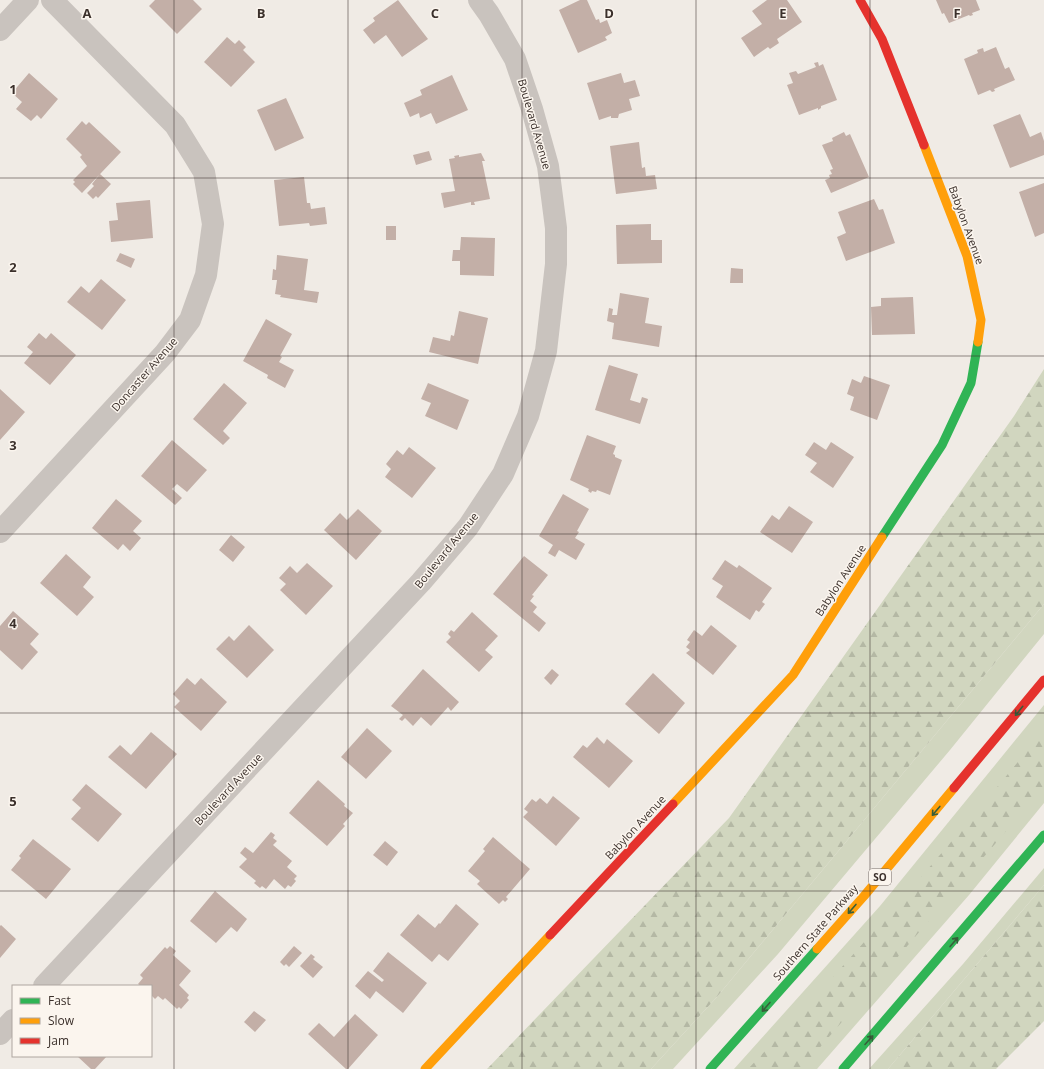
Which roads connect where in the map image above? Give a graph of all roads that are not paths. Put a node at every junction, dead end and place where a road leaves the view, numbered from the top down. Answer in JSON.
{"nodes":[{"id":1,"x":28,"y":0,"type":"edge"},
{"id":2,"x":52,"y":0,"type":"edge"},
{"id":3,"x":479,"y":0,"type":"edge"},
{"id":4,"x":860,"y":0,"type":"edge"},
{"id":5,"x":0,"y":30,"type":"edge"},
{"id":6,"x":0,"y":532,"type":"edge"},
{"id":7,"x":1044,"y":680,"type":"edge"},
{"id":8,"x":1044,"y":835,"type":"edge"},
{"id":9,"x":45,"y":985,"type":"edge"},
{"id":10,"x":12,"y":1021,"type":"edge"},
{"id":11,"x":0,"y":1034,"type":"edge"},
{"id":12,"x":425,"y":1069,"type":"edge"},
{"id":13,"x":710,"y":1069,"type":"edge"},
{"id":14,"x":843,"y":1069,"type":"edge"}],
"edges":[{"from":1,"to":5,"type":"street"},
{"from":2,"to":6,"type":"street","name":"Doncaster Avenue"},
{"from":3,"to":9,"type":"street","name":"Boulevard Avenue"},
{"from":4,"to":12,"type":"main road","name":"Babylon Avenue"},
{"from":7,"to":13,"type":"main road","name":"Southern State Parkway","number":"SO","one_way":true},
{"from":14,"to":8,"type":"main road","one_way":true},
{"from":10,"to":11,"type":"street"}]}
